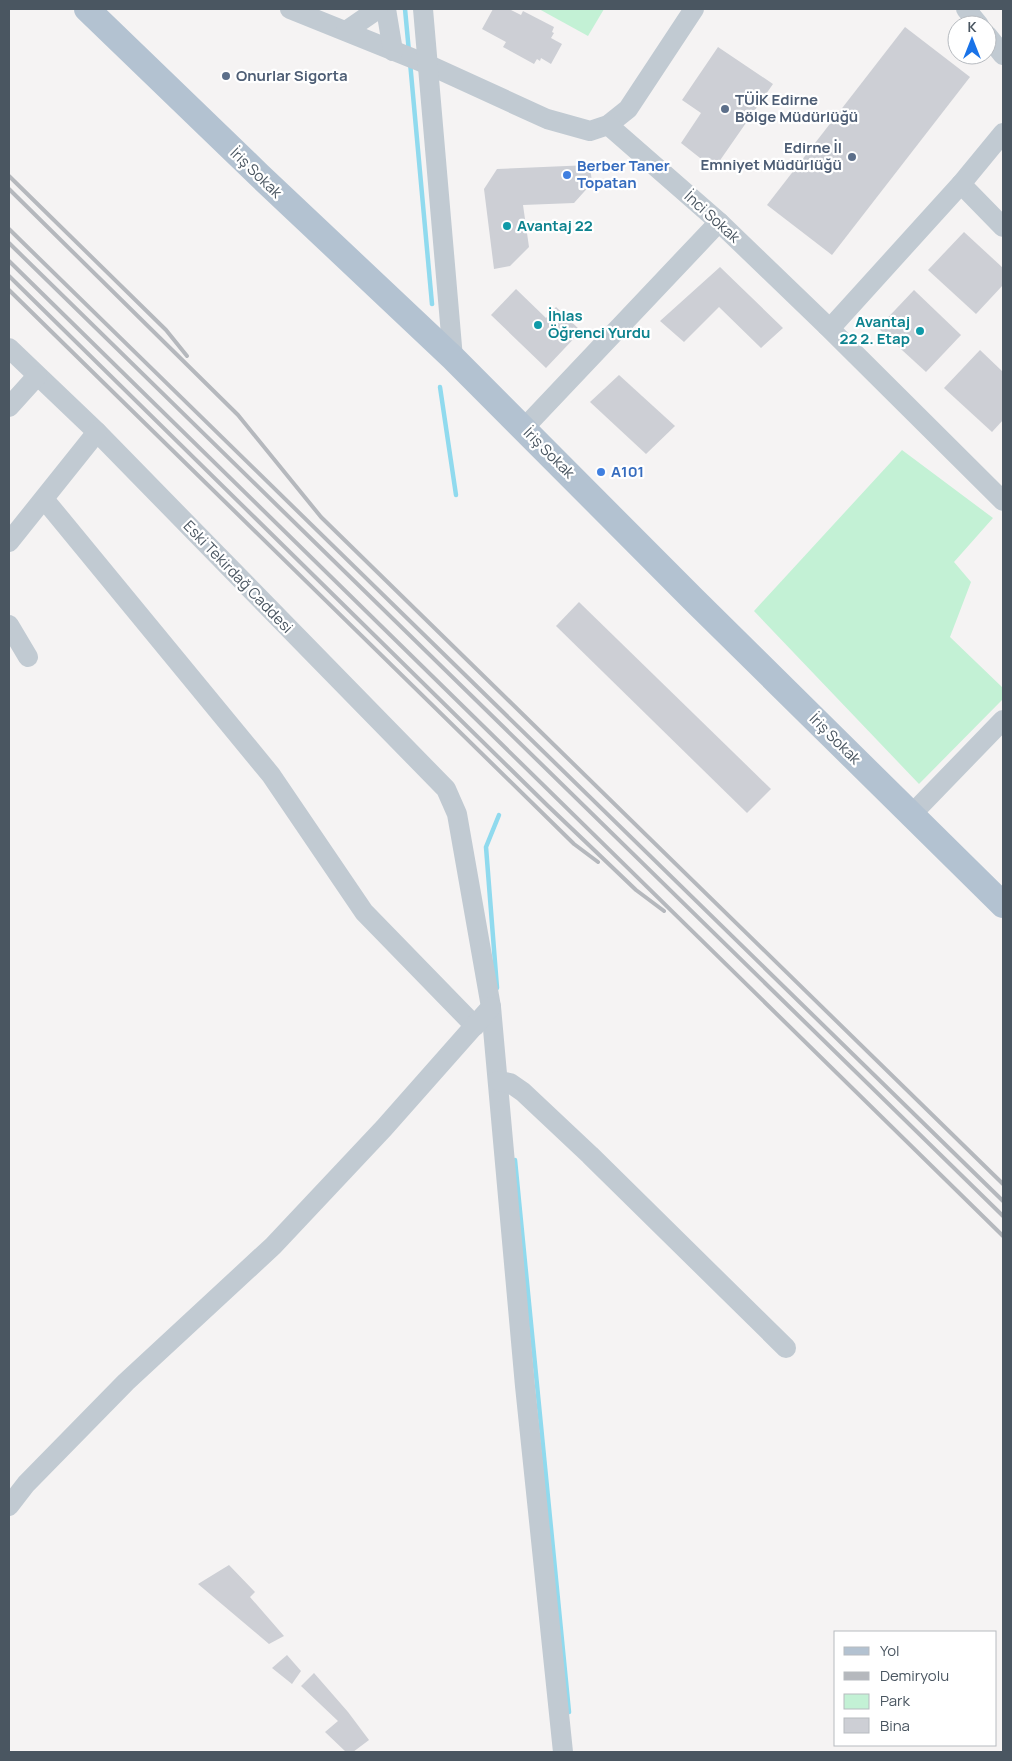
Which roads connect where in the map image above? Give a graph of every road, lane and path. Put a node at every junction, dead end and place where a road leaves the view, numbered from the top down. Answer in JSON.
{"nodes":[{"id":1,"x":87,"y":9,"type":"edge"},
{"id":2,"x":290,"y":9,"type":"edge"},
{"id":3,"x":378,"y":9,"type":"edge"},
{"id":4,"x":386,"y":9,"type":"edge"},
{"id":5,"x":423,"y":9,"type":"edge"},
{"id":6,"x":694,"y":9,"type":"edge"},
{"id":7,"x":346,"y":31,"type":"junction"},
{"id":8,"x":393,"y":51,"type":"junction"},
{"id":9,"x":429,"y":65,"type":"junction"},
{"id":10,"x":608,"y":125,"type":"junction"},
{"id":11,"x":1003,"y":133,"type":"edge"},
{"id":12,"x":961,"y":184,"type":"junction"},
{"id":13,"x":719,"y":222,"type":"junction"},
{"id":14,"x":1003,"y":227,"type":"edge"},
{"id":15,"x":828,"y":326,"type":"junction"},
{"id":16,"x":9,"y":348,"type":"edge"},
{"id":17,"x":453,"y":358,"type":"junction"},
{"id":18,"x":37,"y":376,"type":"junction"},
{"id":19,"x":9,"y":407,"type":"edge"},
{"id":20,"x":524,"y":428,"type":"junction"},
{"id":21,"x":97,"y":432,"type":"junction"},
{"id":22,"x":44,"y":500,"type":"junction"},
{"id":23,"x":1003,"y":501,"type":"edge"},
{"id":24,"x":9,"y":542,"type":"edge"},
{"id":25,"x":9,"y":625,"type":"edge"},
{"id":26,"x":28,"y":657,"type":"dead end"},
{"id":27,"x":1003,"y":720,"type":"edge"},
{"id":28,"x":912,"y":815,"type":"junction"},
{"id":29,"x":1003,"y":905,"type":"edge"},
{"id":30,"x":491,"y":1007,"type":"junction"},
{"id":31,"x":475,"y":1026,"type":"junction"},
{"id":32,"x":502,"y":1082,"type":"junction"},
{"id":33,"x":786,"y":1348,"type":"dead end"},
{"id":34,"x":9,"y":1506,"type":"edge"},
{"id":35,"x":562,"y":1752,"type":"edge"}],
"edges":[{"from":1,"to":17,"type":"main road","name":"İriş Sokak"},
{"from":2,"to":7,"type":"street"},
{"from":3,"to":7,"type":"street"},
{"from":4,"to":8,"type":"street"},
{"from":5,"to":9,"type":"street"},
{"from":6,"to":10,"type":"street"},
{"from":7,"to":8,"type":"street"},
{"from":8,"to":9,"type":"street"},
{"from":9,"to":10,"type":"street"},
{"from":9,"to":17,"type":"street"},
{"from":10,"to":13,"type":"street","name":"İnci Sokak"},
{"from":11,"to":12,"type":"street"},
{"from":12,"to":14,"type":"street"},
{"from":12,"to":15,"type":"street"},
{"from":13,"to":15,"type":"street","name":"İnci Sokak"},
{"from":13,"to":20,"type":"street"},
{"from":15,"to":23,"type":"street","name":"İnci Sokak"},
{"from":16,"to":18,"type":"street","name":"Eski Tekirdağ Caddesi"},
{"from":17,"to":20,"type":"main road","name":"İriş Sokak"},
{"from":18,"to":19,"type":"street"},
{"from":18,"to":21,"type":"street","name":"Eski Tekirdağ Caddesi"},
{"from":20,"to":28,"type":"main road","name":"İriş Sokak"},
{"from":21,"to":22,"type":"street"},
{"from":21,"to":30,"type":"street","name":"Eski Tekirdağ Caddesi"},
{"from":22,"to":24,"type":"street"},
{"from":22,"to":31,"type":"street"},
{"from":25,"to":26,"type":"street"},
{"from":27,"to":28,"type":"street"},
{"from":28,"to":29,"type":"main road","name":"İriş Sokak"},
{"from":30,"to":31,"type":"street"},
{"from":30,"to":32,"type":"street","name":"Eski Tekirdağ Caddesi"},
{"from":31,"to":34,"type":"street"},
{"from":32,"to":33,"type":"street"},
{"from":32,"to":35,"type":"street","name":"Eski Tekirdağ Caddesi"}]}
